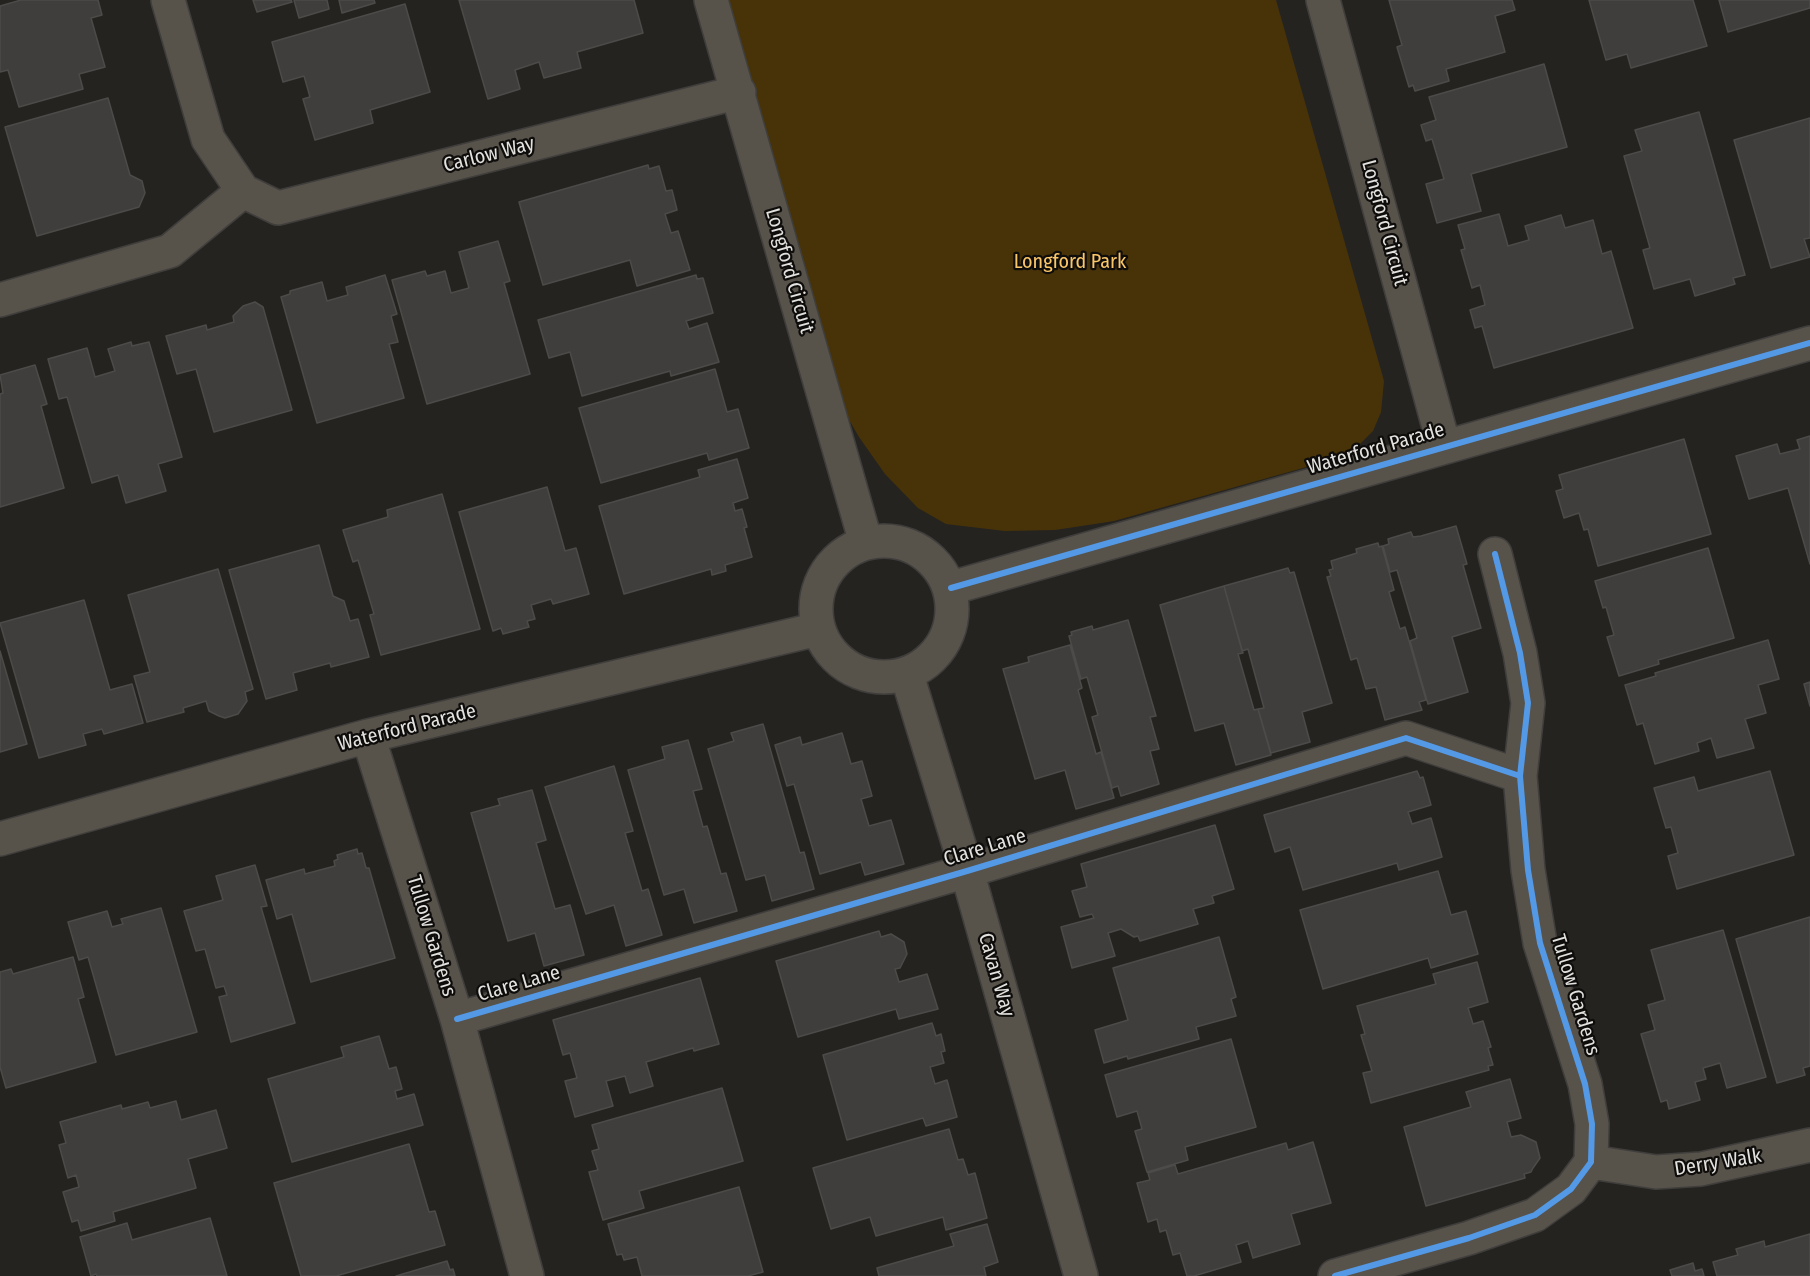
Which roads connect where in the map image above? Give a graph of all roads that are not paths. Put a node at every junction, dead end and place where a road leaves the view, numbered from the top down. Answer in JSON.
{"nodes":[{"id":1,"x":168,"y":0,"type":"edge"},
{"id":2,"x":711,"y":0,"type":"edge"},
{"id":3,"x":1323,"y":0,"type":"edge"},
{"id":4,"x":739,"y":92,"type":"junction"},
{"id":5,"x":243,"y":191,"type":"junction"},
{"id":6,"x":0,"y":300,"type":"edge"},
{"id":7,"x":1810,"y":343,"type":"edge"},
{"id":8,"x":1444,"y":446,"type":"junction"},
{"id":9,"x":866,"y":543,"type":"junction"},
{"id":10,"x":1496,"y":554,"type":"dead end"},
{"id":11,"x":951,"y":588,"type":"junction"},
{"id":12,"x":818,"y":629,"type":"junction"},
{"id":13,"x":907,"y":675,"type":"junction"},
{"id":14,"x":368,"y":736,"type":"junction"},
{"id":15,"x":1520,"y":776,"type":"junction"},
{"id":16,"x":0,"y":839,"type":"edge"},
{"id":17,"x":967,"y":871,"type":"junction"},
{"id":18,"x":457,"y":1019,"type":"junction"},
{"id":19,"x":1810,"y":1145,"type":"edge"},
{"id":20,"x":1590,"y":1162,"type":"junction"},
{"id":21,"x":527,"y":1276,"type":"edge"},
{"id":22,"x":1081,"y":1276,"type":"edge"},
{"id":23,"x":1335,"y":1276,"type":"edge"}],
"edges":[{"from":1,"to":5,"type":"street"},
{"from":2,"to":4,"type":"street","name":"Longford Circuit"},
{"from":3,"to":8,"type":"street","name":"Longford Circuit"},
{"from":4,"to":5,"type":"street","name":"Carlow Way"},
{"from":4,"to":9,"type":"street","name":"Longford Circuit"},
{"from":5,"to":6,"type":"street"},
{"from":7,"to":8,"type":"street","name":"Waterford Parade"},
{"from":8,"to":11,"type":"street","name":"Waterford Parade"},
{"from":9,"to":11,"type":"street"},
{"from":9,"to":12,"type":"street"},
{"from":10,"to":15,"type":"street","name":"Tullow Gardens"},
{"from":11,"to":13,"type":"street"},
{"from":12,"to":13,"type":"street"},
{"from":12,"to":14,"type":"street","name":"Waterford Parade"},
{"from":13,"to":17,"type":"street","name":"Cavan Way"},
{"from":14,"to":16,"type":"street","name":"Waterford Parade"},
{"from":14,"to":18,"type":"street","name":"Tullow Gardens"},
{"from":15,"to":17,"type":"street","name":"Clare Lane"},
{"from":15,"to":20,"type":"street","name":"Tullow Gardens"},
{"from":17,"to":18,"type":"street","name":"Clare Lane"},
{"from":17,"to":22,"type":"street","name":"Cavan Way"},
{"from":18,"to":21,"type":"street","name":"Tullow Gardens"},
{"from":19,"to":20,"type":"street","name":"Derry Walk"},
{"from":20,"to":23,"type":"street"}]}
